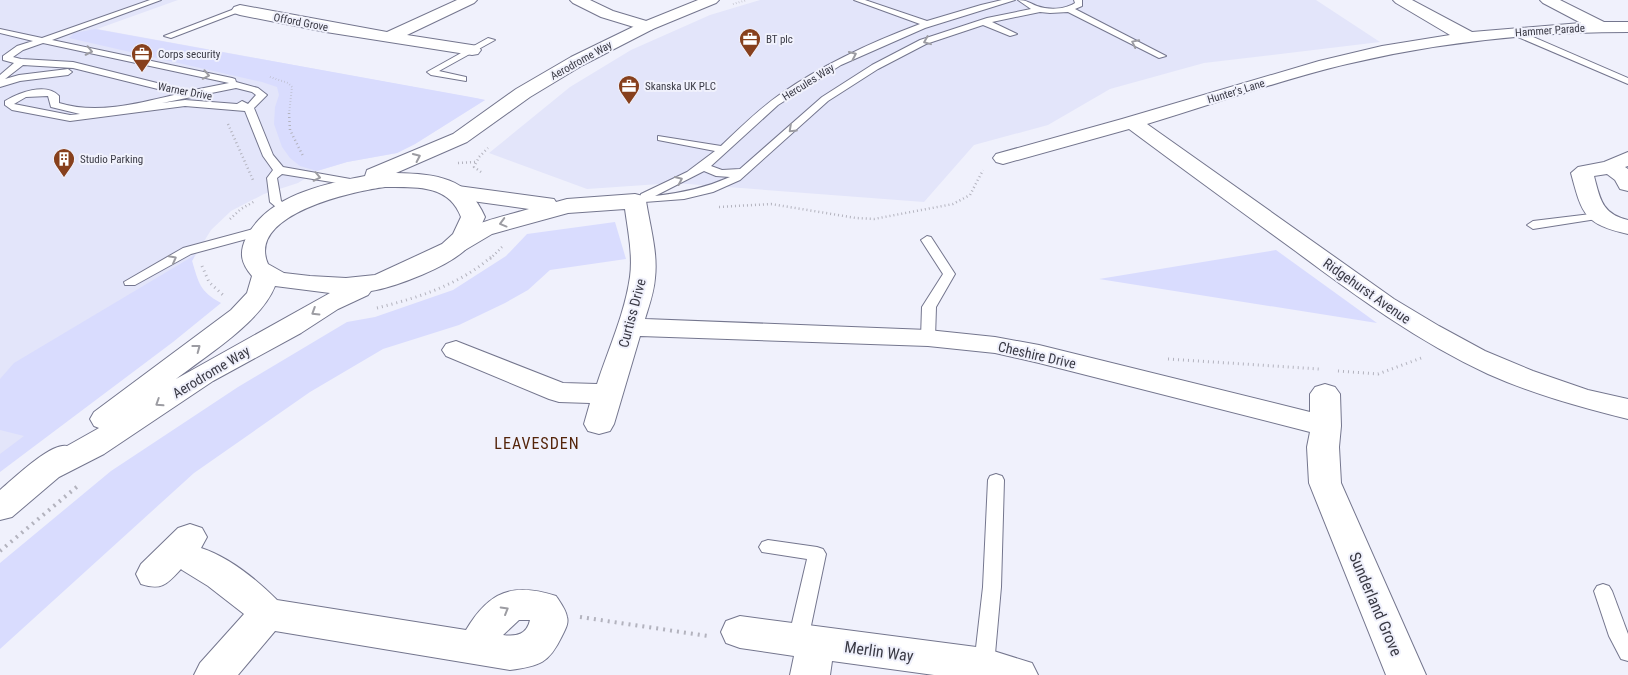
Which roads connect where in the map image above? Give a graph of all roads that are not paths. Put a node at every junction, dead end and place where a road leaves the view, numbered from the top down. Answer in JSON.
{"nodes":[{"id":1,"x":157,"y":0,"type":"edge"},
{"id":2,"x":266,"y":0,"type":"edge"},
{"id":3,"x":470,"y":0,"type":"edge"},
{"id":4,"x":578,"y":0,"type":"edge"},
{"id":5,"x":711,"y":0,"type":"edge"},
{"id":6,"x":858,"y":0,"type":"edge"},
{"id":7,"x":1011,"y":0,"type":"edge"},
{"id":8,"x":1022,"y":0,"type":"edge"},
{"id":9,"x":1082,"y":0,"type":"edge"},
{"id":10,"x":1401,"y":0,"type":"edge"},
{"id":11,"x":1548,"y":0,"type":"edge"},
{"id":12,"x":1042,"y":9,"type":"junction"},
{"id":13,"x":1068,"y":9,"type":"junction"},
{"id":14,"x":240,"y":10,"type":"junction"},
{"id":15,"x":983,"y":22,"type":"junction"},
{"id":16,"x":928,"y":24,"type":"junction"},
{"id":17,"x":647,"y":26,"type":"junction"},
{"id":18,"x":1602,"y":27,"type":"junction"},
{"id":19,"x":1628,"y":27,"type":"edge"},
{"id":20,"x":966,"y":28,"type":"junction"},
{"id":21,"x":0,"y":31,"type":"edge"},
{"id":22,"x":1520,"y":31,"type":"junction"},
{"id":23,"x":1014,"y":34,"type":"dead end"},
{"id":24,"x":168,"y":36,"type":"dead end"},
{"id":25,"x":391,"y":36,"type":"junction"},
{"id":26,"x":1472,"y":38,"type":"junction"},
{"id":27,"x":41,"y":40,"type":"junction"},
{"id":28,"x":491,"y":40,"type":"dead end"},
{"id":29,"x":71,"y":47,"type":"junction"},
{"id":30,"x":472,"y":50,"type":"junction"},
{"id":31,"x":1162,"y":56,"type":"dead end"},
{"id":32,"x":22,"y":62,"type":"junction"},
{"id":33,"x":46,"y":63,"type":"junction"},
{"id":34,"x":94,"y":71,"type":"junction"},
{"id":35,"x":1628,"y":71,"type":"edge"},
{"id":36,"x":19,"y":78,"type":"junction"},
{"id":37,"x":0,"y":79,"type":"edge"},
{"id":38,"x":463,"y":79,"type":"dead end"},
{"id":39,"x":1628,"y":81,"type":"edge"},
{"id":40,"x":0,"y":84,"type":"edge"},
{"id":41,"x":236,"y":85,"type":"junction"},
{"id":42,"x":189,"y":93,"type":"junction"},
{"id":43,"x":14,"y":98,"type":"junction"},
{"id":44,"x":0,"y":103,"type":"edge"},
{"id":45,"x":249,"y":108,"type":"junction"},
{"id":46,"x":1133,"y":123,"type":"junction"},
{"id":47,"x":460,"y":138,"type":"junction"},
{"id":48,"x":662,"y":138,"type":"dead end"},
{"id":49,"x":722,"y":149,"type":"junction"},
{"id":50,"x":764,"y":154,"type":"junction"},
{"id":51,"x":776,"y":157,"type":"dead end"},
{"id":52,"x":1003,"y":158,"type":"road end"},
{"id":53,"x":1620,"y":163,"type":"edge"},
{"id":54,"x":704,"y":165,"type":"junction"},
{"id":55,"x":279,"y":170,"type":"junction"},
{"id":56,"x":745,"y":172,"type":"junction"},
{"id":57,"x":451,"y":179,"type":"junction"},
{"id":58,"x":356,"y":183,"type":"junction"},
{"id":59,"x":1628,"y":184,"type":"edge"},
{"id":60,"x":635,"y":201,"type":"junction"},
{"id":61,"x":567,"y":206,"type":"junction"},
{"id":62,"x":286,"y":210,"type":"junction"},
{"id":63,"x":1599,"y":216,"type":"junction"},
{"id":64,"x":1533,"y":225,"type":"dead end"},
{"id":65,"x":1628,"y":227,"type":"edge"},
{"id":66,"x":260,"y":231,"type":"junction"},
{"id":67,"x":927,"y":240,"type":"dead end"},
{"id":68,"x":456,"y":245,"type":"junction"},
{"id":69,"x":265,"y":274,"type":"junction"},
{"id":70,"x":130,"y":282,"type":"dead end"},
{"id":71,"x":374,"y":283,"type":"junction"},
{"id":72,"x":630,"y":327,"type":"junction"},
{"id":73,"x":928,"y":338,"type":"junction"},
{"id":74,"x":456,"y":350,"type":"dead end"},
{"id":75,"x":1326,"y":382,"type":"road end"},
{"id":76,"x":608,"y":394,"type":"junction"},
{"id":77,"x":1628,"y":409,"type":"edge"},
{"id":78,"x":599,"y":424,"type":"dead end"},
{"id":79,"x":1326,"y":426,"type":"junction"},
{"id":80,"x":51,"y":468,"type":"junction"},
{"id":81,"x":996,"y":480,"type":"dead end"},
{"id":82,"x":0,"y":508,"type":"edge"},
{"id":83,"x":768,"y":547,"type":"dead end"},
{"id":84,"x":173,"y":555,"type":"dead end"},
{"id":85,"x":1603,"y":591,"type":"dead end"},
{"id":86,"x":267,"y":614,"type":"junction"},
{"id":87,"x":728,"y":635,"type":"road end"},
{"id":88,"x":476,"y":647,"type":"dead end"},
{"id":89,"x":808,"y":653,"type":"edge"},
{"id":90,"x":1628,"y":653,"type":"edge"},
{"id":91,"x":1001,"y":670,"type":"edge"},
{"id":92,"x":214,"y":675,"type":"edge"},
{"id":93,"x":1406,"y":675,"type":"edge"}],
"edges":[{"from":1,"to":27,"type":"lane"},
{"from":2,"to":14,"type":"street","name":"Offord Grove"},
{"from":3,"to":25,"type":"street"},
{"from":4,"to":17,"type":"street"},
{"from":5,"to":17,"type":"street","name":"Aerodrome Way"},
{"from":6,"to":16,"type":"lane"},
{"from":7,"to":16,"type":"lane","name":"Hercules Way"},
{"from":8,"to":12,"type":"lane","name":"Hercules Way"},
{"from":9,"to":13,"type":"lane"},
{"from":10,"to":26,"type":"street"},
{"from":11,"to":18,"type":"street"},
{"from":12,"to":13,"type":"lane","name":"Hercules Way"},
{"from":12,"to":15,"type":"lane","name":"Hercules Way"},
{"from":31,"to":13,"type":"lane","one_way":true},
{"from":14,"to":24,"type":"lane"},
{"from":14,"to":25,"type":"street","name":"Offord Grove"},
{"from":15,"to":20,"type":"lane","name":"Hercules Way"},
{"from":15,"to":23,"type":"lane"},
{"from":16,"to":20,"type":"lane","name":"Hercules Way"},
{"from":49,"to":16,"type":"lane","name":"Hercules Way","one_way":true},
{"from":17,"to":47,"type":"street","name":"Aerodrome Way"},
{"from":18,"to":19,"type":"street","name":"Hammer Parade"},
{"from":18,"to":22,"type":"street","name":"Hammer Parade"},
{"from":20,"to":50,"type":"lane","name":"Hercules Way","one_way":true},
{"from":21,"to":27,"type":"lane"},
{"from":22,"to":26,"type":"street","name":"Hammer Parade"},
{"from":22,"to":35,"type":"lane"},
{"from":22,"to":39,"type":"lane"},
{"from":25,"to":30,"type":"street","name":"Offord Grove"},
{"from":26,"to":46,"type":"street","name":"Hunter's Lane"},
{"from":27,"to":29,"type":"lane"},
{"from":27,"to":32,"type":"lane"},
{"from":28,"to":30,"type":"lane"},
{"from":29,"to":33,"type":"lane"},
{"from":29,"to":41,"type":"lane","one_way":true},
{"from":30,"to":38,"type":"lane"},
{"from":32,"to":33,"type":"lane"},
{"from":32,"to":37,"type":"lane"},
{"from":33,"to":34,"type":"lane"},
{"from":33,"to":36,"type":"lane"},
{"from":34,"to":36,"type":"lane"},
{"from":34,"to":42,"type":"lane","name":"Warner Drive"},
{"from":36,"to":40,"type":"lane"},
{"from":41,"to":42,"type":"lane"},
{"from":41,"to":45,"type":"lane"},
{"from":42,"to":43,"type":"lane"},
{"from":42,"to":45,"type":"lane","name":"Warner Drive"},
{"from":43,"to":44,"type":"lane"},
{"from":43,"to":45,"type":"lane"},
{"from":45,"to":55,"type":"lane"},
{"from":46,"to":52,"type":"street","name":"Hunter's Lane"},
{"from":46,"to":77,"type":"street","name":"Ridgehurst Avenue"},
{"from":47,"to":57,"type":"street"},
{"from":58,"to":47,"type":"street","name":"Aerodrome Way","one_way":true},
{"from":48,"to":49,"type":"lane"},
{"from":49,"to":54,"type":"lane","name":"Hercules Way"},
{"from":50,"to":51,"type":"lane"},
{"from":50,"to":56,"type":"lane","name":"Hercules Way"},
{"from":53,"to":59,"type":"street"},
{"from":53,"to":63,"type":"street"},
{"from":54,"to":56,"type":"lane"},
{"from":60,"to":54,"type":"lane","name":"Hercules Way","one_way":true},
{"from":55,"to":58,"type":"lane","one_way":true},
{"from":55,"to":62,"type":"lane"},
{"from":56,"to":60,"type":"lane","name":"Hercules Way"},
{"from":57,"to":58,"type":"street","name":"Hercules Way"},
{"from":57,"to":61,"type":"street","name":"Hercules Way"},
{"from":57,"to":68,"type":"street"},
{"from":58,"to":62,"type":"street"},
{"from":60,"to":61,"type":"street","name":"Hercules Way"},
{"from":60,"to":72,"type":"street","name":"Curtiss Drive"},
{"from":61,"to":68,"type":"street","name":"Hercules Way","one_way":true},
{"from":62,"to":66,"type":"street"},
{"from":63,"to":64,"type":"lane"},
{"from":63,"to":65,"type":"street"},
{"from":66,"to":69,"type":"street"},
{"from":70,"to":66,"type":"lane","one_way":true},
{"from":67,"to":73,"type":"lane"},
{"from":68,"to":71,"type":"street","name":"Hercules Way"},
{"from":69,"to":71,"type":"street"},
{"from":80,"to":69,"type":"street","name":"Aerodrome Way","one_way":true},
{"from":71,"to":80,"type":"street","name":"Aerodrome Way","one_way":true},
{"from":72,"to":73,"type":"street","name":"Cheshire Drive"},
{"from":72,"to":76,"type":"street","name":"Curtiss Drive"},
{"from":73,"to":79,"type":"street","name":"Cheshire Drive"},
{"from":74,"to":76,"type":"street"},
{"from":75,"to":79,"type":"street"},
{"from":76,"to":78,"type":"street","name":"Curtiss Drive"},
{"from":79,"to":93,"type":"street","name":"Sunderland Grove"},
{"from":80,"to":82,"type":"street","name":"Aerodrome Way"},
{"from":81,"to":91,"type":"lane"},
{"from":83,"to":89,"type":"lane"},
{"from":84,"to":86,"type":"street"},
{"from":85,"to":90,"type":"lane"},
{"from":86,"to":88,"type":"street"},
{"from":86,"to":92,"type":"street"},
{"from":87,"to":89,"type":"street","name":"Merlin Way"},
{"from":89,"to":91,"type":"street","name":"Merlin Way"}]}
